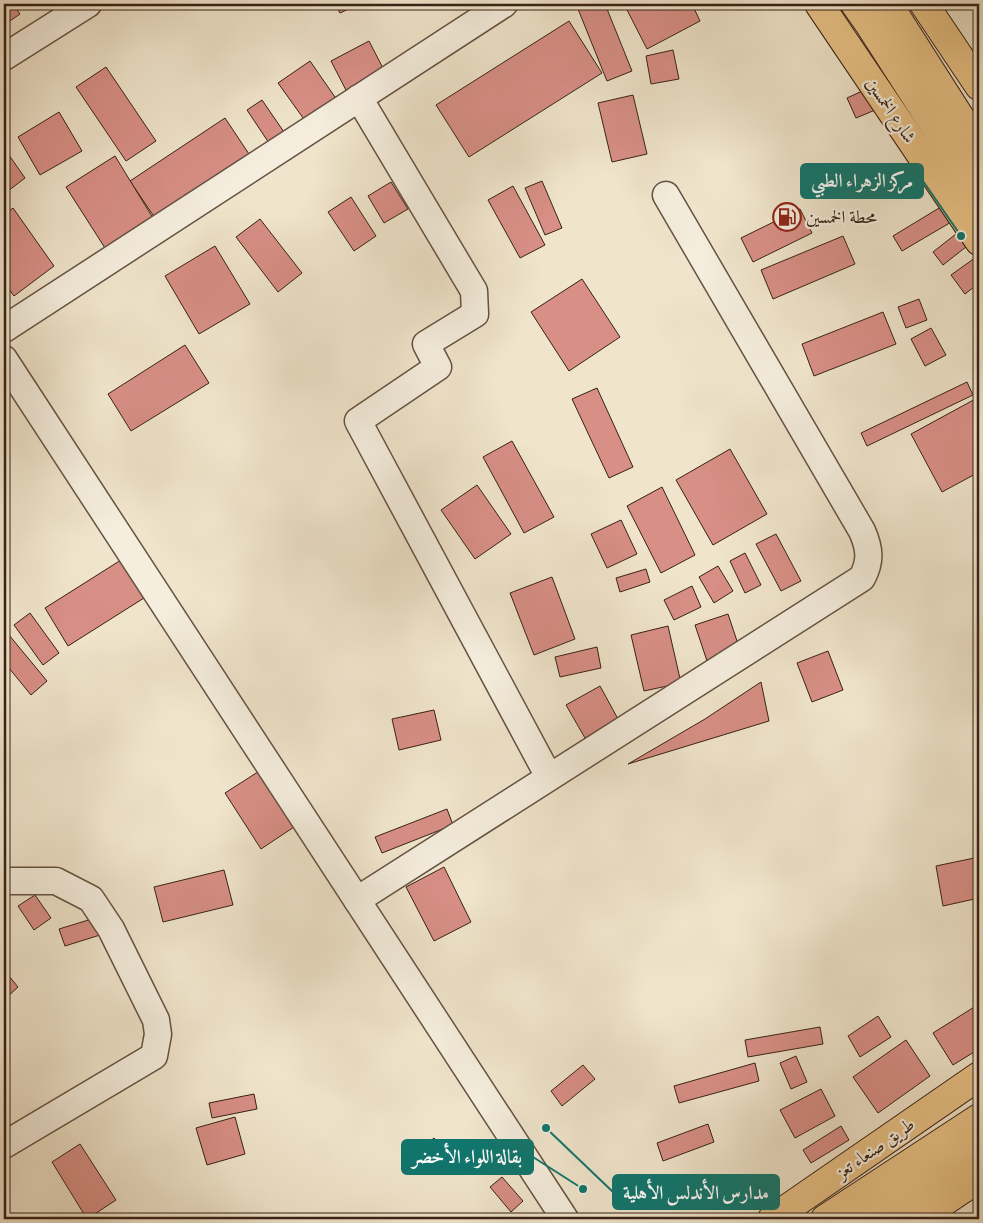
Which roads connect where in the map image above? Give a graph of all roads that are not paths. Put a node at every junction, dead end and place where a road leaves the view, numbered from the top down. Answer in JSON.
{"nodes":[{"id":1,"x":88,"y":4,"type":"edge"},
{"id":2,"x":504,"y":4,"type":"edge"},
{"id":3,"x":819,"y":4,"type":"edge"},
{"id":4,"x":924,"y":4,"type":"edge"},
{"id":5,"x":876,"y":10,"type":"edge"},
{"id":6,"x":4,"y":56,"type":"edge"},
{"id":7,"x":979,"y":86,"type":"edge"},
{"id":8,"x":359,"y":98,"type":"junction"},
{"id":9,"x":979,"y":147,"type":"edge"},
{"id":10,"x":666,"y":195,"type":"dead end"},
{"id":11,"x":979,"y":195,"type":"edge"},
{"id":12,"x":979,"y":241,"type":"edge"},
{"id":13,"x":4,"y":329,"type":"edge"},
{"id":14,"x":4,"y":359,"type":"edge"},
{"id":15,"x":549,"y":777,"type":"junction"},
{"id":16,"x":4,"y":882,"type":"edge"},
{"id":17,"x":357,"y":900,"type":"junction"},
{"id":18,"x":979,"y":1076,"type":"edge"},
{"id":19,"x":979,"y":1118,"type":"edge"},
{"id":20,"x":4,"y":1146,"type":"edge"},
{"id":21,"x":979,"y":1148,"type":"edge"},
{"id":22,"x":979,"y":1178,"type":"edge"},
{"id":23,"x":565,"y":1219,"type":"edge"},
{"id":24,"x":772,"y":1219,"type":"edge"},
{"id":25,"x":825,"y":1219,"type":"edge"},
{"id":26,"x":870,"y":1219,"type":"edge"},
{"id":27,"x":918,"y":1219,"type":"edge"}],
"edges":[{"from":1,"to":6,"type":"street"},
{"from":2,"to":8,"type":"street"},
{"from":3,"to":12,"type":"main road","name":"شارع الخمسين"},
{"from":4,"to":7,"type":"main road"},
{"from":5,"to":9,"type":"main road","name":"شارع الخمسين"},
{"from":5,"to":11,"type":"main road","name":"شارع الخمسين"},
{"from":8,"to":13,"type":"street"},
{"from":8,"to":15,"type":"street"},
{"from":10,"to":15,"type":"street"},
{"from":14,"to":17,"type":"street"},
{"from":15,"to":17,"type":"street"},
{"from":16,"to":20,"type":"street"},
{"from":17,"to":23,"type":"street"},
{"from":18,"to":24,"type":"main road","name":"طريق صنعاء تعز"},
{"from":19,"to":25,"type":"main road","name":"طريق صنعاء تعز"},
{"from":21,"to":26,"type":"main road"},
{"from":22,"to":27,"type":"main road"}]}
